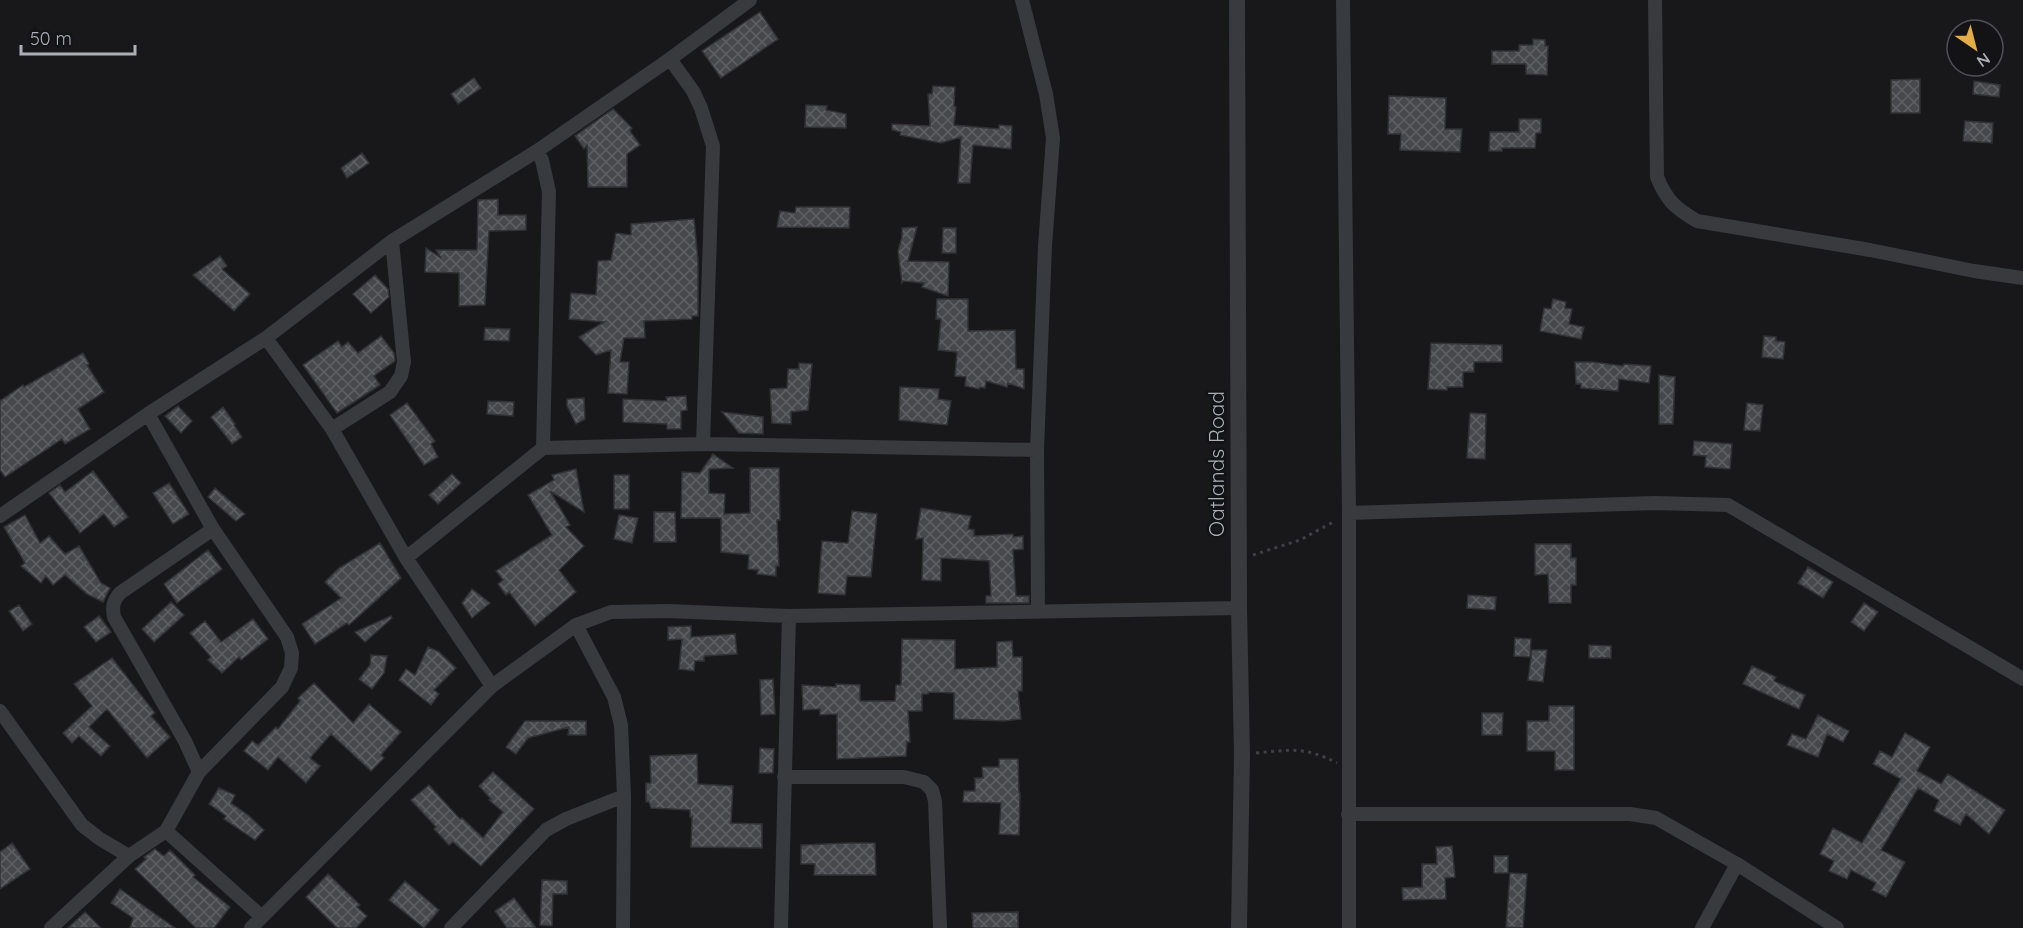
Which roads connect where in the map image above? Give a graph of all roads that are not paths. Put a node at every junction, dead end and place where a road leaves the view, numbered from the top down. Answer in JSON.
{"nodes":[{"id":1,"x":750,"y":0,"type":"edge"},
{"id":2,"x":1022,"y":0,"type":"edge"},
{"id":3,"x":1237,"y":0,"type":"edge"},
{"id":4,"x":1343,"y":0,"type":"edge"},
{"id":5,"x":1655,"y":0,"type":"edge"},
{"id":6,"x":670,"y":59,"type":"junction"},
{"id":7,"x":537,"y":151,"type":"junction"},
{"id":8,"x":392,"y":241,"type":"junction"},
{"id":9,"x":2023,"y":278,"type":"edge"},
{"id":10,"x":266,"y":338,"type":"junction"},
{"id":11,"x":147,"y":414,"type":"junction"},
{"id":12,"x":332,"y":429,"type":"junction"},
{"id":13,"x":703,"y":444,"type":"junction"},
{"id":14,"x":543,"y":448,"type":"junction"},
{"id":15,"x":1037,"y":450,"type":"junction"},
{"id":16,"x":1349,"y":513,"type":"junction"},
{"id":17,"x":0,"y":516,"type":"edge"},
{"id":18,"x":213,"y":529,"type":"junction"},
{"id":19,"x":406,"y":558,"type":"junction"},
{"id":20,"x":1239,"y":608,"type":"junction"},
{"id":21,"x":1038,"y":611,"type":"junction"},
{"id":22,"x":789,"y":616,"type":"junction"},
{"id":23,"x":576,"y":625,"type":"junction"},
{"id":24,"x":2023,"y":679,"type":"edge"},
{"id":25,"x":492,"y":686,"type":"junction"},
{"id":26,"x":0,"y":711,"type":"edge"},
{"id":27,"x":199,"y":772,"type":"junction"},
{"id":28,"x":784,"y":777,"type":"junction"},
{"id":29,"x":624,"y":796,"type":"junction"},
{"id":30,"x":1348,"y":814,"type":"junction"},
{"id":31,"x":166,"y":831,"type":"junction"},
{"id":32,"x":129,"y":856,"type":"junction"},
{"id":33,"x":1737,"y":864,"type":"junction"},
{"id":34,"x":262,"y":917,"type":"junction"},
{"id":35,"x":51,"y":928,"type":"edge"},
{"id":36,"x":251,"y":928,"type":"edge"},
{"id":37,"x":451,"y":928,"type":"edge"},
{"id":38,"x":623,"y":928,"type":"edge"},
{"id":39,"x":781,"y":928,"type":"edge"},
{"id":40,"x":940,"y":928,"type":"edge"},
{"id":41,"x":1239,"y":928,"type":"edge"},
{"id":42,"x":1349,"y":928,"type":"edge"},
{"id":43,"x":1702,"y":928,"type":"edge"},
{"id":44,"x":1837,"y":928,"type":"edge"}],
"edges":[{"from":1,"to":6,"type":"street"},
{"from":2,"to":15,"type":"street"},
{"from":3,"to":20,"type":"street","name":"Oatlands Road"},
{"from":4,"to":16,"type":"street"},
{"from":5,"to":9,"type":"street"},
{"from":6,"to":7,"type":"street"},
{"from":6,"to":13,"type":"street"},
{"from":7,"to":8,"type":"street"},
{"from":7,"to":14,"type":"street"},
{"from":8,"to":10,"type":"street"},
{"from":8,"to":12,"type":"street"},
{"from":10,"to":11,"type":"street"},
{"from":10,"to":12,"type":"street"},
{"from":11,"to":17,"type":"street"},
{"from":11,"to":18,"type":"street"},
{"from":12,"to":19,"type":"street"},
{"from":13,"to":14,"type":"street"},
{"from":13,"to":15,"type":"street"},
{"from":14,"to":19,"type":"street"},
{"from":15,"to":21,"type":"street"},
{"from":16,"to":24,"type":"street"},
{"from":16,"to":30,"type":"street"},
{"from":18,"to":27,"type":"street"},
{"from":18,"to":27,"type":"street"},
{"from":19,"to":25,"type":"street"},
{"from":20,"to":21,"type":"street"},
{"from":20,"to":41,"type":"street","name":"Oatlands Road"},
{"from":21,"to":22,"type":"street"},
{"from":22,"to":23,"type":"street"},
{"from":22,"to":28,"type":"street"},
{"from":23,"to":25,"type":"street"},
{"from":23,"to":29,"type":"street"},
{"from":25,"to":34,"type":"street"},
{"from":26,"to":32,"type":"street"},
{"from":27,"to":31,"type":"street"},
{"from":28,"to":39,"type":"street"},
{"from":28,"to":40,"type":"street"},
{"from":29,"to":37,"type":"street"},
{"from":29,"to":38,"type":"street"},
{"from":30,"to":33,"type":"street"},
{"from":30,"to":42,"type":"street"},
{"from":31,"to":32,"type":"street"},
{"from":31,"to":34,"type":"street"},
{"from":32,"to":35,"type":"street"},
{"from":33,"to":43,"type":"street"},
{"from":33,"to":44,"type":"street"},
{"from":34,"to":36,"type":"street"}]}
